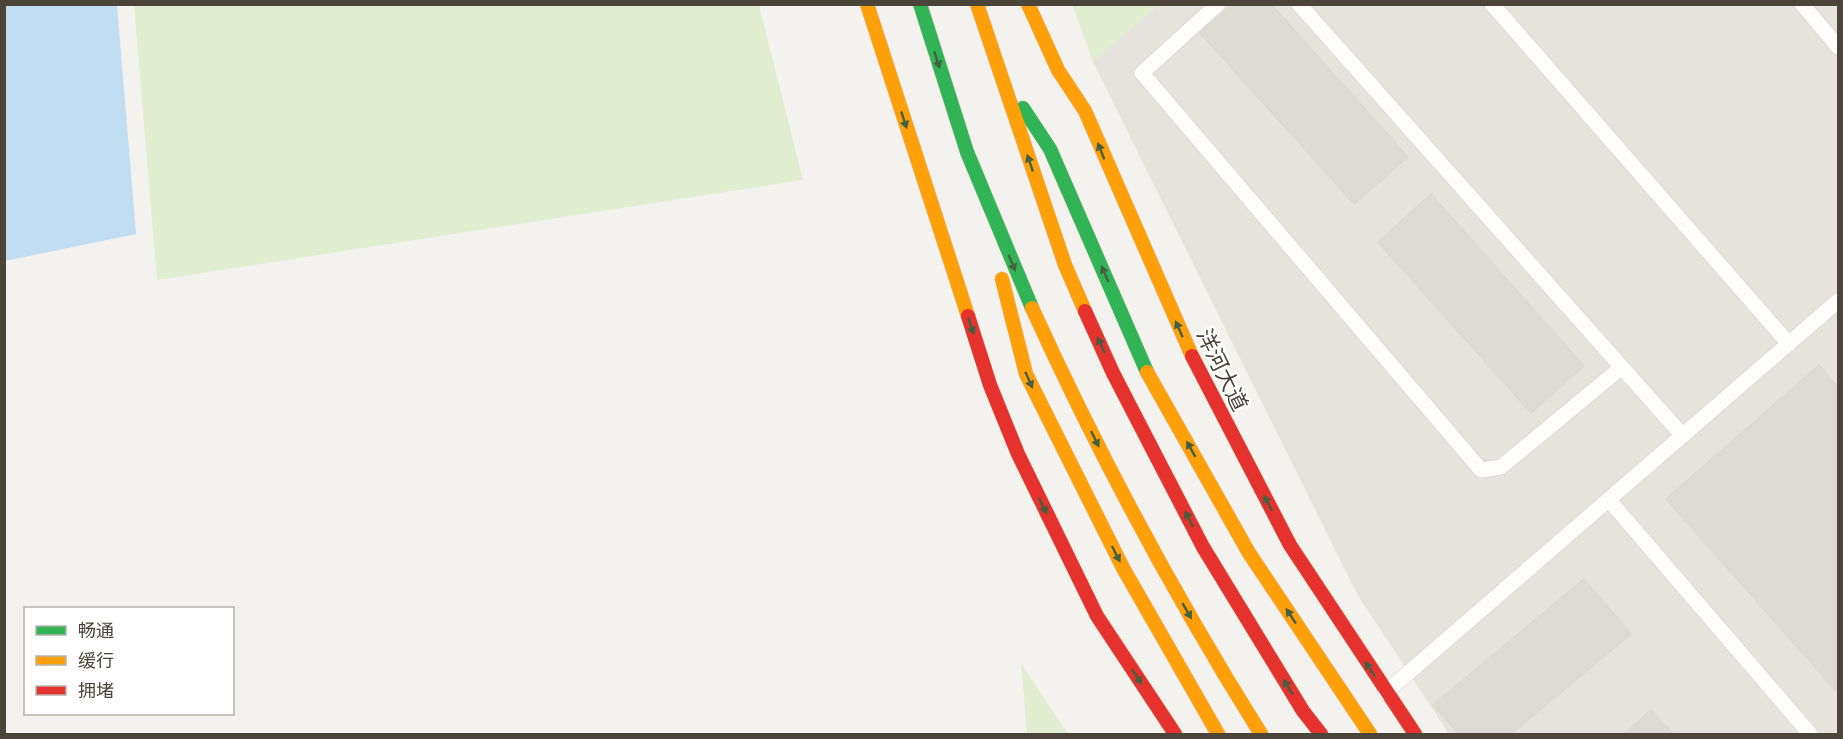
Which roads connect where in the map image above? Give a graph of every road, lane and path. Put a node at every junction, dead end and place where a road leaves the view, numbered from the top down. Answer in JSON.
{"nodes":[{"id":1,"x":867,"y":4,"type":"edge"},
{"id":2,"x":920,"y":4,"type":"edge"},
{"id":3,"x":977,"y":4,"type":"edge"},
{"id":4,"x":1028,"y":4,"type":"edge"},
{"id":5,"x":1218,"y":4,"type":"edge"},
{"id":6,"x":1299,"y":4,"type":"edge"},
{"id":7,"x":1492,"y":4,"type":"edge"},
{"id":8,"x":1802,"y":4,"type":"edge"},
{"id":9,"x":1839,"y":47,"type":"edge"},
{"id":10,"x":997,"y":67,"type":"junction"},
{"id":11,"x":977,"y":181,"type":"junction"},
{"id":12,"x":1839,"y":301,"type":"edge"},
{"id":13,"x":1789,"y":344,"type":"junction"},
{"id":14,"x":1622,"y":368,"type":"junction"},
{"id":15,"x":1683,"y":436,"type":"junction"},
{"id":16,"x":1609,"y":500,"type":"junction"},
{"id":17,"x":1385,"y":693,"type":"junction"},
{"id":18,"x":1175,"y":735,"type":"edge"},
{"id":19,"x":1218,"y":735,"type":"edge"},
{"id":20,"x":1261,"y":735,"type":"edge"},
{"id":21,"x":1321,"y":735,"type":"edge"},
{"id":22,"x":1370,"y":735,"type":"edge"},
{"id":23,"x":1415,"y":735,"type":"edge"},
{"id":24,"x":1810,"y":735,"type":"edge"}],
"edges":[{"from":1,"to":18,"type":"main road","one_way":true},
{"from":2,"to":11,"type":"main road","one_way":true},
{"from":3,"to":10,"type":"main road"},
{"from":17,"to":4,"type":"main road","name":"洋河大道","one_way":true},
{"from":5,"to":14,"type":"lane"},
{"from":6,"to":14,"type":"lane"},
{"from":7,"to":13,"type":"lane"},
{"from":8,"to":9,"type":"lane"},
{"from":21,"to":10,"type":"main road","one_way":true},
{"from":22,"to":10,"type":"main road","one_way":true},
{"from":11,"to":19,"type":"main road","one_way":true},
{"from":11,"to":20,"type":"main road","one_way":true},
{"from":12,"to":13,"type":"lane"},
{"from":13,"to":15,"type":"lane"},
{"from":14,"to":15,"type":"lane"},
{"from":15,"to":16,"type":"lane"},
{"from":16,"to":17,"type":"lane"},
{"from":16,"to":24,"type":"lane"},
{"from":17,"to":23,"type":"main road","name":"洋河大道"}]}
